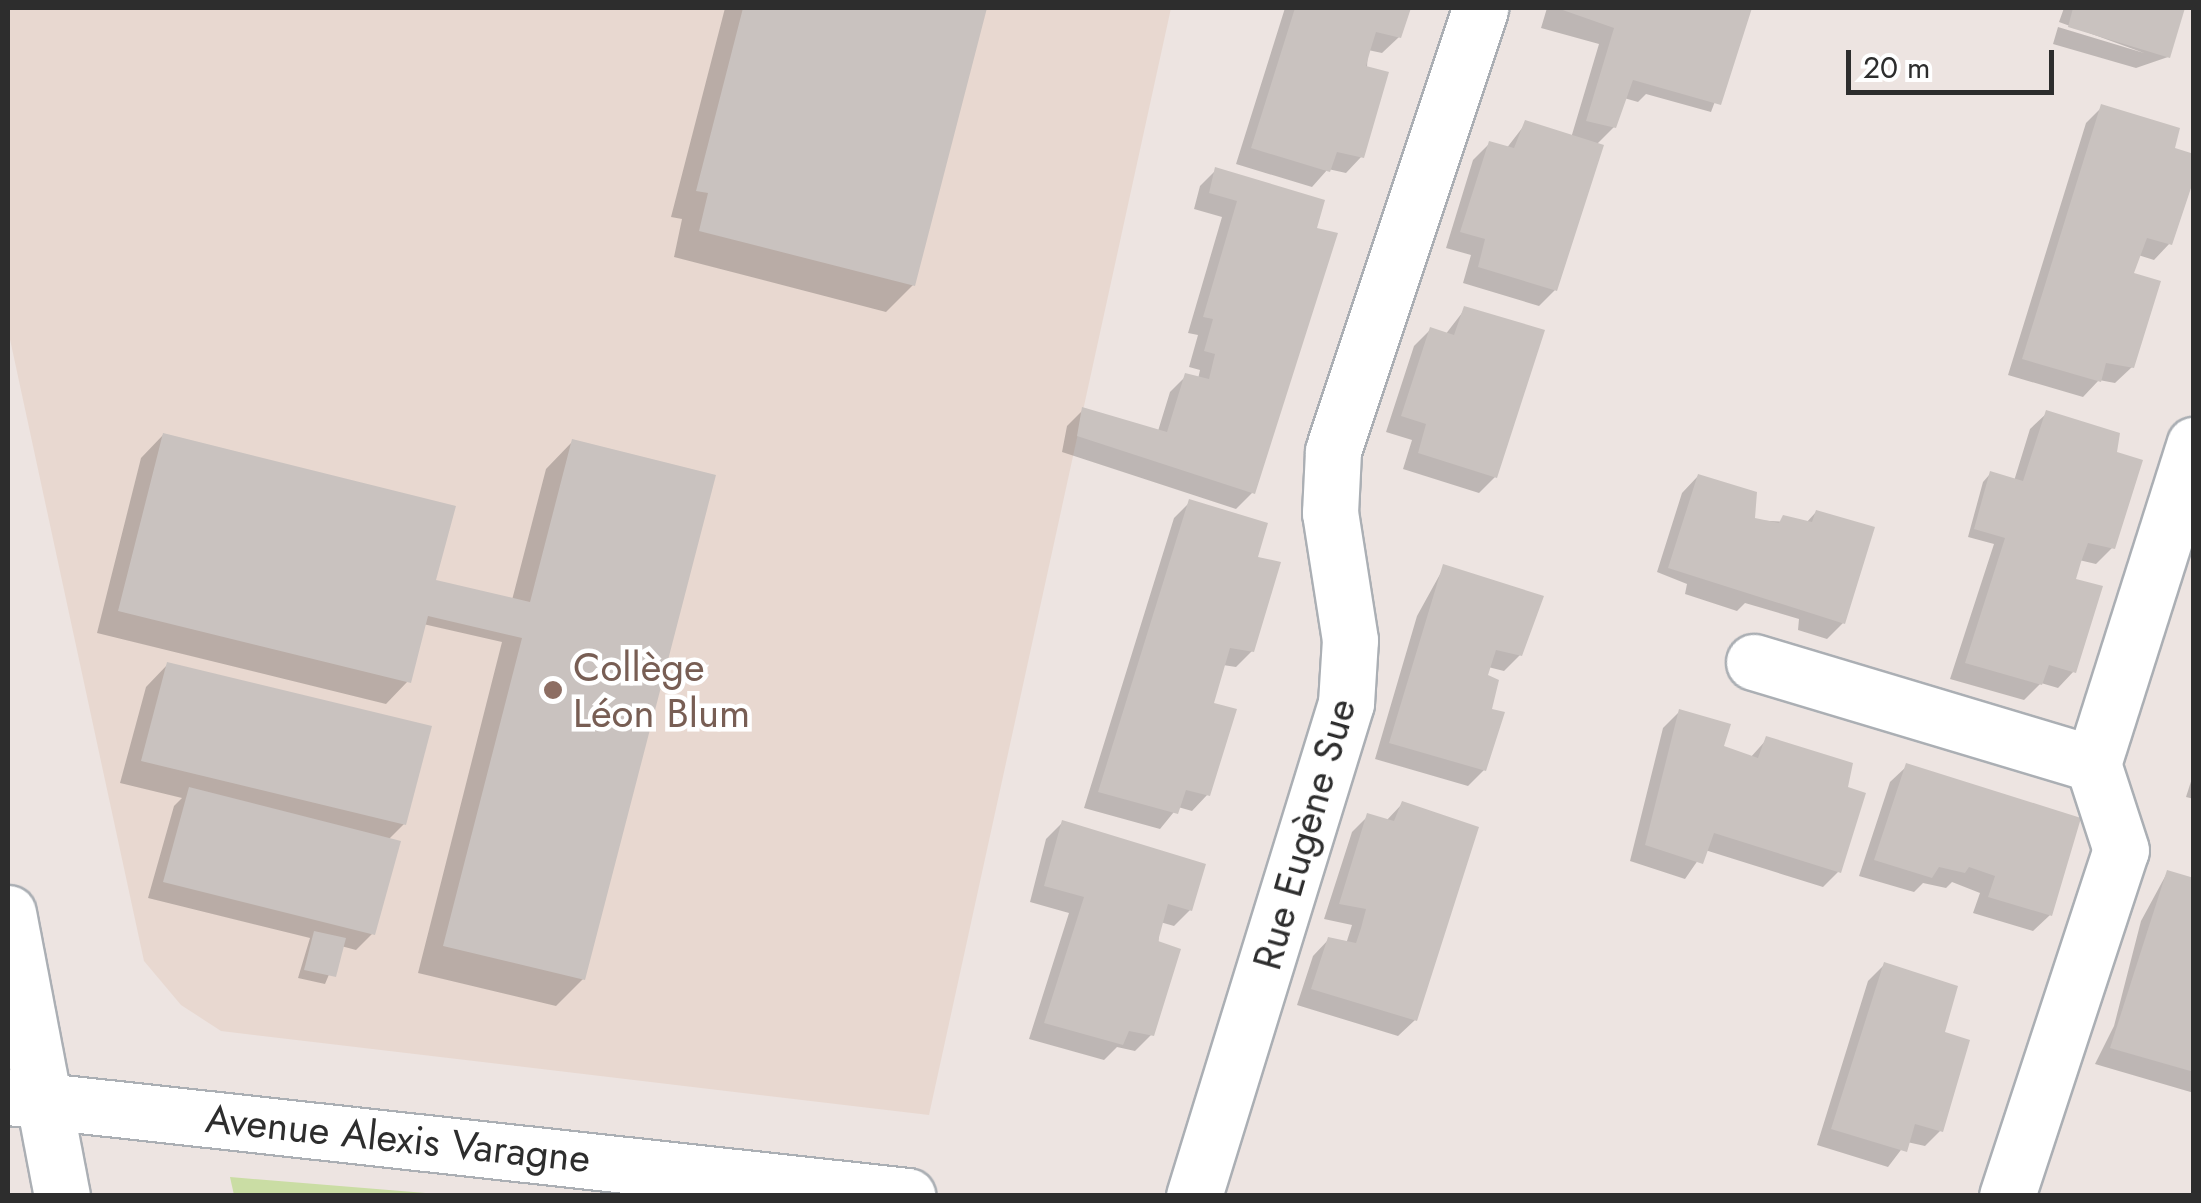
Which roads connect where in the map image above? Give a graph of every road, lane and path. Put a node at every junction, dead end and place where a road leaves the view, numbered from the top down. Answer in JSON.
{"nodes":[{"id":1,"x":1480,"y":8,"type":"edge"},
{"id":2,"x":2194,"y":446,"type":"edge"},
{"id":3,"x":1754,"y":662,"type":"dead end"},
{"id":4,"x":2093,"y":764,"type":"junction"},
{"id":5,"x":8,"y":914,"type":"edge"},
{"id":6,"x":27,"y":1099,"type":"edge"},
{"id":7,"x":62,"y":1196,"type":"edge"},
{"id":8,"x":908,"y":1196,"type":"edge"},
{"id":9,"x":1194,"y":1196,"type":"edge"},
{"id":10,"x":2007,"y":1196,"type":"edge"}],
"edges":[{"from":1,"to":9,"type":"street","name":"Rue Eugène Sue"},
{"from":2,"to":4,"type":"street"},
{"from":3,"to":4,"type":"street"},
{"from":4,"to":10,"type":"street"},
{"from":5,"to":6,"type":"street"},
{"from":6,"to":7,"type":"street"},
{"from":6,"to":8,"type":"street","name":"Avenue Alexis Varagne"}]}
